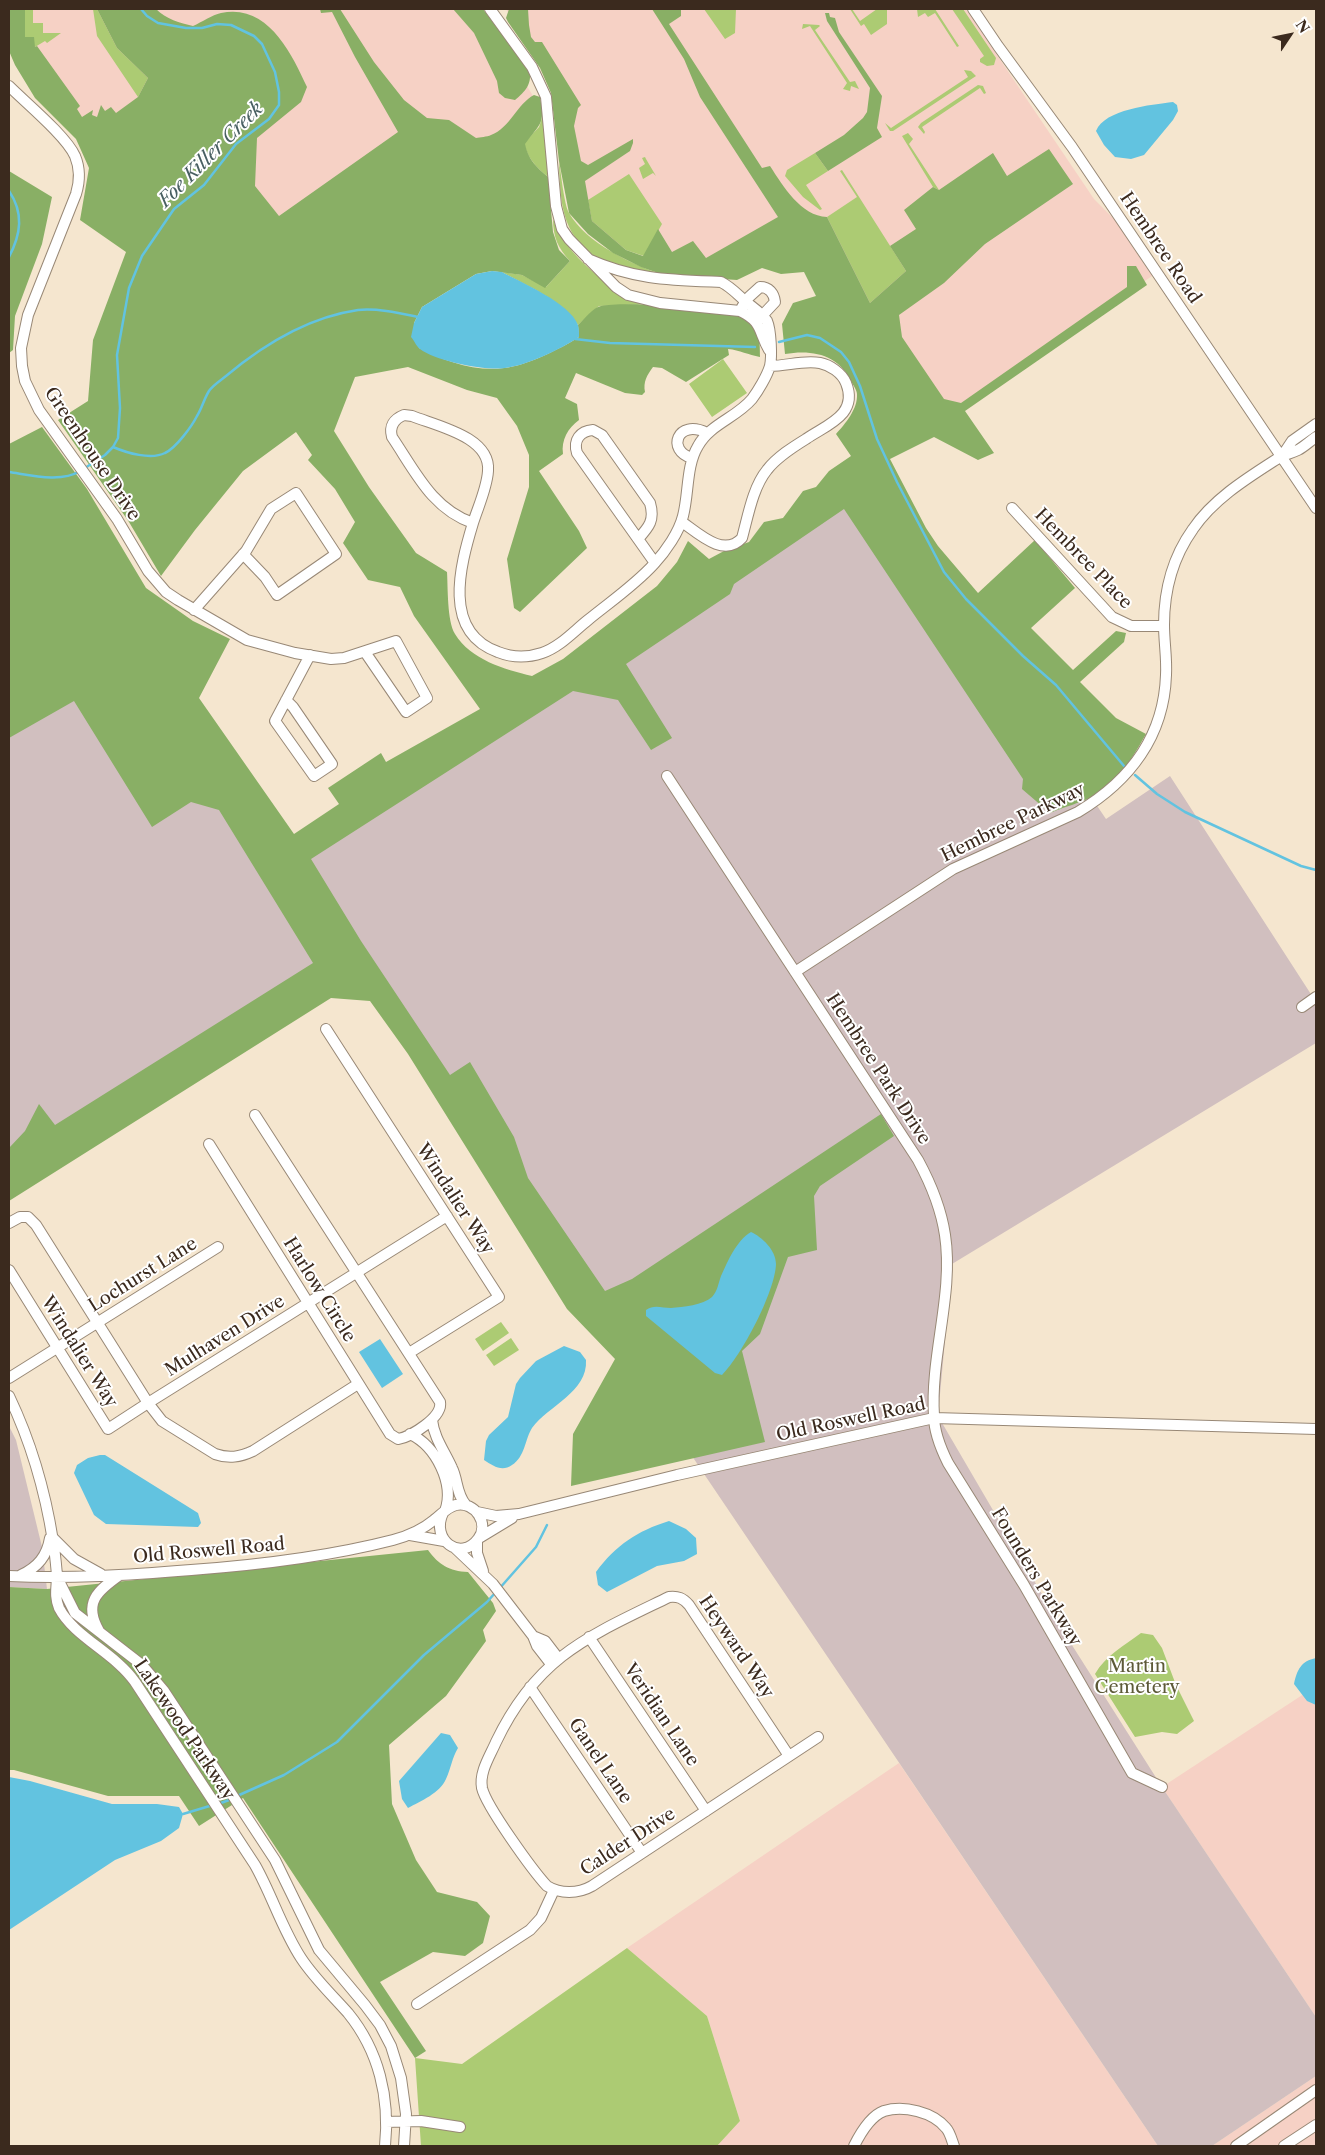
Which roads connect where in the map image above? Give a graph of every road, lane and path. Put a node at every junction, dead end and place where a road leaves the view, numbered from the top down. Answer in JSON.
{"nodes":[{"id":1,"x":490,"y":9,"type":"edge"},
{"id":2,"x":973,"y":9,"type":"edge"},
{"id":3,"x":9,"y":86,"type":"edge"},
{"id":4,"x":588,"y":259,"type":"junction"},
{"id":5,"x":743,"y":306,"type":"junction"},
{"id":6,"x":760,"y":319,"type":"junction"},
{"id":7,"x":770,"y":366,"type":"junction"},
{"id":8,"x":1316,"y":424,"type":"edge"},
{"id":9,"x":707,"y":434,"type":"junction"},
{"id":10,"x":1316,"y":437,"type":"edge"},
{"id":11,"x":1282,"y":456,"type":"junction"},
{"id":12,"x":692,"y":458,"type":"junction"},
{"id":13,"x":1012,"y":508,"type":"dead end"},
{"id":14,"x":1316,"y":508,"type":"edge"},
{"id":15,"x":682,"y":522,"type":"junction"},
{"id":16,"x":473,"y":523,"type":"junction"},
{"id":17,"x":638,"y":539,"type":"junction"},
{"id":18,"x":243,"y":554,"type":"junction"},
{"id":19,"x":655,"y":563,"type":"junction"},
{"id":20,"x":194,"y":610,"type":"junction"},
{"id":21,"x":1164,"y":626,"type":"junction"},
{"id":22,"x":365,"y":652,"type":"junction"},
{"id":23,"x":310,"y":655,"type":"junction"},
{"id":24,"x":286,"y":700,"type":"junction"},
{"id":25,"x":667,"y":776,"type":"dead end"},
{"id":26,"x":795,"y":972,"type":"junction"},
{"id":27,"x":1316,"y":997,"type":"edge"},
{"id":28,"x":1302,"y":1007,"type":"dead end"},
{"id":29,"x":326,"y":1029,"type":"dead end"},
{"id":30,"x":255,"y":1114,"type":"dead end"},
{"id":31,"x":208,"y":1144,"type":"dead end"},
{"id":32,"x":447,"y":1216,"type":"junction"},
{"id":33,"x":9,"y":1223,"type":"edge"},
{"id":34,"x":218,"y":1247,"type":"dead end"},
{"id":35,"x":9,"y":1270,"type":"edge"},
{"id":36,"x":357,"y":1272,"type":"junction"},
{"id":37,"x":308,"y":1303,"type":"junction"},
{"id":38,"x":97,"y":1323,"type":"junction"},
{"id":39,"x":58,"y":1348,"type":"junction"},
{"id":40,"x":409,"y":1353,"type":"junction"},
{"id":41,"x":9,"y":1378,"type":"edge"},
{"id":42,"x":358,"y":1384,"type":"junction"},
{"id":43,"x":9,"y":1396,"type":"edge"},
{"id":44,"x":148,"y":1403,"type":"junction"},
{"id":45,"x":934,"y":1418,"type":"junction"},
{"id":46,"x":432,"y":1420,"type":"junction"},
{"id":47,"x":1316,"y":1429,"type":"edge"},
{"id":48,"x":410,"y":1434,"type":"junction"},
{"id":49,"x":466,"y":1505,"type":"junction"},
{"id":50,"x":444,"y":1512,"type":"junction"},
{"id":51,"x":477,"y":1512,"type":"junction"},
{"id":52,"x":520,"y":1514,"type":"junction"},
{"id":53,"x":52,"y":1534,"type":"junction"},
{"id":54,"x":409,"y":1535,"type":"junction"},
{"id":55,"x":478,"y":1539,"type":"junction"},
{"id":56,"x":444,"y":1540,"type":"junction"},
{"id":57,"x":456,"y":1548,"type":"junction"},
{"id":58,"x":483,"y":1572,"type":"junction"},
{"id":59,"x":120,"y":1575,"type":"junction"},
{"id":60,"x":14,"y":1576,"type":"edge"},
{"id":61,"x":106,"y":1576,"type":"junction"},
{"id":62,"x":57,"y":1577,"type":"junction"},
{"id":63,"x":100,"y":1634,"type":"junction"},
{"id":64,"x":589,"y":1637,"type":"junction"},
{"id":65,"x":555,"y":1661,"type":"junction"},
{"id":66,"x":530,"y":1687,"type":"junction"},
{"id":67,"x":818,"y":1737,"type":"dead end"},
{"id":68,"x":789,"y":1756,"type":"junction"},
{"id":69,"x":1162,"y":1787,"type":"dead end"},
{"id":70,"x":706,"y":1811,"type":"junction"},
{"id":71,"x":642,"y":1853,"type":"junction"},
{"id":72,"x":554,"y":1890,"type":"junction"},
{"id":73,"x":417,"y":2004,"type":"dead end"},
{"id":74,"x":1316,"y":2090,"type":"edge"},
{"id":75,"x":405,"y":2121,"type":"junction"},
{"id":76,"x":386,"y":2122,"type":"junction"},
{"id":77,"x":1316,"y":2125,"type":"edge"},
{"id":78,"x":460,"y":2126,"type":"dead end"},
{"id":79,"x":385,"y":2146,"type":"edge"},
{"id":80,"x":404,"y":2146,"type":"edge"},
{"id":81,"x":854,"y":2146,"type":"edge"},
{"id":82,"x":954,"y":2146,"type":"edge"},
{"id":83,"x":1236,"y":2146,"type":"edge"},
{"id":84,"x":1284,"y":2146,"type":"edge"}],
"edges":[{"from":1,"to":4,"type":"street"},
{"from":2,"to":11,"type":"street","name":"Hembree Road"},
{"from":3,"to":20,"type":"street","name":"Greenhouse Drive"},
{"from":4,"to":5,"type":"street"},
{"from":4,"to":5,"type":"street"},
{"from":5,"to":6,"type":"street"},
{"from":5,"to":6,"type":"street"},
{"from":6,"to":7,"type":"street"},
{"from":7,"to":9,"type":"street"},
{"from":7,"to":15,"type":"street"},
{"from":8,"to":11,"type":"street"},
{"from":9,"to":12,"type":"street"},
{"from":9,"to":12,"type":"street"},
{"from":10,"to":11,"type":"street"},
{"from":11,"to":14,"type":"street","name":"Hembree Road"},
{"from":11,"to":21,"type":"street","name":"Hembree Parkway"},
{"from":12,"to":15,"type":"street"},
{"from":13,"to":21,"type":"street","name":"Hembree Place"},
{"from":15,"to":19,"type":"street"},
{"from":16,"to":16,"type":"street"},
{"from":16,"to":19,"type":"street"},
{"from":17,"to":17,"type":"street"},
{"from":17,"to":19,"type":"street"},
{"from":18,"to":18,"type":"street"},
{"from":18,"to":20,"type":"street"},
{"from":20,"to":23,"type":"street","name":"Greenhouse Drive"},
{"from":21,"to":26,"type":"street","name":"Hembree Parkway"},
{"from":22,"to":22,"type":"street","name":"Greenhouse Drive"},
{"from":22,"to":23,"type":"street","name":"Greenhouse Drive"},
{"from":23,"to":24,"type":"street"},
{"from":24,"to":24,"type":"street"},
{"from":25,"to":26,"type":"street","name":"Hembree Park Drive"},
{"from":26,"to":45,"type":"street","name":"Hembree Park Drive"},
{"from":27,"to":28,"type":"street"},
{"from":29,"to":32,"type":"street","name":"Windalier Way"},
{"from":30,"to":36,"type":"street"},
{"from":31,"to":37,"type":"street","name":"Harlow Circle"},
{"from":32,"to":36,"type":"street","name":"Mulhaven Drive"},
{"from":32,"to":40,"type":"street","name":"Windalier Way"},
{"from":33,"to":38,"type":"street"},
{"from":34,"to":38,"type":"street","name":"Lochurst Lane"},
{"from":35,"to":39,"type":"street","name":"Windalier Way"},
{"from":36,"to":37,"type":"street","name":"Mulhaven Drive"},
{"from":36,"to":40,"type":"street"},
{"from":37,"to":42,"type":"street","name":"Harlow Circle"},
{"from":37,"to":44,"type":"street","name":"Mulhaven Drive"},
{"from":38,"to":39,"type":"street","name":"Lochurst Lane"},
{"from":38,"to":44,"type":"street"},
{"from":39,"to":41,"type":"street","name":"Lochurst Lane"},
{"from":39,"to":44,"type":"street","name":"Windalier Way"},
{"from":40,"to":46,"type":"street"},
{"from":42,"to":44,"type":"street"},
{"from":42,"to":48,"type":"street","name":"Harlow Circle"},
{"from":43,"to":53,"type":"street"},
{"from":45,"to":47,"type":"street","name":"Old Roswell Road"},
{"from":45,"to":52,"type":"street","name":"Old Roswell Road"},
{"from":45,"to":69,"type":"street","name":"Founders Parkway"},
{"from":46,"to":48,"type":"street"},
{"from":46,"to":49,"type":"street"},
{"from":48,"to":50,"type":"street"},
{"from":49,"to":50,"type":"street","name":"Old Roswell Road"},
{"from":49,"to":51,"type":"street","name":"Old Roswell Road"},
{"from":50,"to":54,"type":"street","name":"Old Roswell Road"},
{"from":50,"to":56,"type":"street"},
{"from":51,"to":52,"type":"street","name":"Old Roswell Road"},
{"from":51,"to":55,"type":"street"},
{"from":52,"to":55,"type":"street","name":"Old Roswell Road"},
{"from":53,"to":60,"type":"street"},
{"from":53,"to":61,"type":"street"},
{"from":53,"to":62,"type":"street"},
{"from":54,"to":56,"type":"street","name":"Old Roswell Road"},
{"from":54,"to":59,"type":"street","name":"Old Roswell Road"},
{"from":55,"to":57,"type":"street","name":"Old Roswell Road"},
{"from":55,"to":58,"type":"street"},
{"from":56,"to":57,"type":"street","name":"Old Roswell Road"},
{"from":57,"to":58,"type":"street"},
{"from":58,"to":65,"type":"street"},
{"from":59,"to":61,"type":"street","name":"Old Roswell Road"},
{"from":59,"to":63,"type":"street"},
{"from":60,"to":62,"type":"street","name":"Old Roswell Road"},
{"from":61,"to":62,"type":"street","name":"Old Roswell Road"},
{"from":62,"to":63,"type":"street","name":"Lakewood Parkway"},
{"from":62,"to":76,"type":"street","name":"Lakewood Parkway"},
{"from":63,"to":75,"type":"street","name":"Lakewood Parkway"},
{"from":64,"to":65,"type":"street","name":"Heyward Way"},
{"from":64,"to":68,"type":"street","name":"Heyward Way"},
{"from":64,"to":70,"type":"street","name":"Veridian Lane"},
{"from":65,"to":66,"type":"street","name":"Heyward Way"},
{"from":66,"to":71,"type":"street","name":"Ganel Lane"},
{"from":66,"to":72,"type":"street","name":"Heyward Way"},
{"from":67,"to":68,"type":"street","name":"Calder Drive"},
{"from":68,"to":70,"type":"street","name":"Calder Drive"},
{"from":70,"to":71,"type":"street","name":"Calder Drive"},
{"from":71,"to":72,"type":"street","name":"Calder Drive"},
{"from":72,"to":73,"type":"street"},
{"from":74,"to":83,"type":"street"},
{"from":75,"to":76,"type":"street"},
{"from":75,"to":78,"type":"street"},
{"from":75,"to":80,"type":"street","name":"Lakewood Parkway"},
{"from":76,"to":79,"type":"street","name":"Lakewood Parkway"},
{"from":77,"to":84,"type":"street"},
{"from":81,"to":82,"type":"street"}]}
